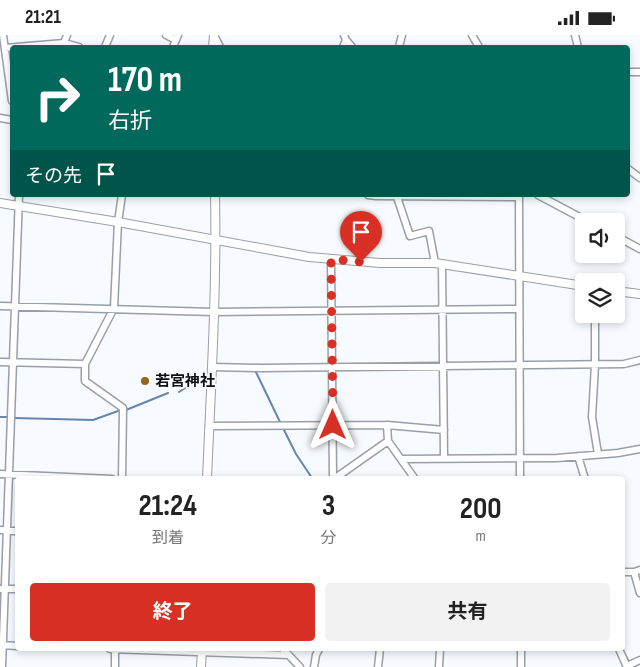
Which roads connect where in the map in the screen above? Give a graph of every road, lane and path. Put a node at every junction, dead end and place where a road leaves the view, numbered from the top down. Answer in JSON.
{"nodes":[{"id":1,"x":3,"y":35,"type":"edge"},
{"id":2,"x":67,"y":35,"type":"edge"},
{"id":3,"x":166,"y":35,"type":"edge"},
{"id":4,"x":177,"y":37,"type":"edge"},
{"id":5,"x":64,"y":43,"type":"junction"},
{"id":6,"x":40,"y":45,"type":"edge"},
{"id":7,"x":72,"y":45,"type":"edge"},
{"id":8,"x":5,"y":48,"type":"junction"},
{"id":9,"x":10,"y":48,"type":"edge"},
{"id":10,"x":4,"y":63,"type":"edge"},
{"id":11,"x":10,"y":92,"type":"edge"},
{"id":12,"x":19,"y":197,"type":"edge"},
{"id":13,"x":122,"y":197,"type":"edge"},
{"id":14,"x":215,"y":197,"type":"edge"},
{"id":15,"x":397,"y":197,"type":"edge"},
{"id":16,"x":519,"y":197,"type":"edge"},
{"id":17,"x":542,"y":197,"type":"edge"},
{"id":18,"x":0,"y":203,"type":"edge"},
{"id":19,"x":18,"y":205,"type":"junction"},
{"id":20,"x":575,"y":215,"type":"edge"},
{"id":21,"x":118,"y":222,"type":"junction"},
{"id":22,"x":216,"y":239,"type":"junction"},
{"id":23,"x":625,"y":241,"type":"edge"},
{"id":24,"x":640,"y":249,"type":"edge"},
{"id":25,"x":331,"y":259,"type":"junction"},
{"id":26,"x":438,"y":264,"type":"junction"},
{"id":27,"x":518,"y":275,"type":"junction"},
{"id":28,"x":575,"y":284,"type":"edge"},
{"id":29,"x":625,"y":292,"type":"edge"},
{"id":30,"x":640,"y":295,"type":"edge"},
{"id":31,"x":0,"y":306,"type":"edge"},
{"id":32,"x":15,"y":306,"type":"junction"},
{"id":33,"x":114,"y":308,"type":"junction"},
{"id":34,"x":518,"y":309,"type":"junction"},
{"id":35,"x":442,"y":310,"type":"junction"},
{"id":36,"x":332,"y":311,"type":"junction"},
{"id":37,"x":214,"y":312,"type":"junction"},
{"id":38,"x":595,"y":323,"type":"edge"},
{"id":39,"x":640,"y":360,"type":"edge"},
{"id":40,"x":0,"y":362,"type":"edge"},
{"id":41,"x":14,"y":362,"type":"junction"},
{"id":42,"x":85,"y":364,"type":"junction"},
{"id":43,"x":519,"y":365,"type":"junction"},
{"id":44,"x":595,"y":365,"type":"junction"},
{"id":45,"x":443,"y":366,"type":"junction"},
{"id":46,"x":212,"y":367,"type":"junction"},
{"id":47,"x":332,"y":367,"type":"junction"},
{"id":48,"x":333,"y":425,"type":"junction"},
{"id":49,"x":387,"y":425,"type":"junction"},
{"id":50,"x":209,"y":426,"type":"junction"},
{"id":51,"x":444,"y":430,"type":"junction"},
{"id":52,"x":388,"y":441,"type":"junction"},
{"id":53,"x":640,"y":449,"type":"edge"},
{"id":54,"x":598,"y":454,"type":"junction"},
{"id":55,"x":578,"y":456,"type":"junction"},
{"id":56,"x":520,"y":457,"type":"junction"},
{"id":57,"x":444,"y":458,"type":"junction"},
{"id":58,"x":401,"y":459,"type":"junction"},
{"id":59,"x":0,"y":474,"type":"edge"},
{"id":60,"x":10,"y":474,"type":"junction"},
{"id":61,"x":51,"y":476,"type":"edge"},
{"id":62,"x":122,"y":476,"type":"edge"},
{"id":63,"x":208,"y":476,"type":"edge"},
{"id":64,"x":333,"y":476,"type":"edge"},
{"id":65,"x":337,"y":476,"type":"edge"},
{"id":66,"x":413,"y":476,"type":"edge"},
{"id":67,"x":520,"y":476,"type":"edge"},
{"id":68,"x":584,"y":476,"type":"edge"},
{"id":69,"x":0,"y":530,"type":"edge"},
{"id":70,"x":8,"y":530,"type":"junction"},
{"id":71,"x":15,"y":531,"type":"edge"},
{"id":72,"x":637,"y":571,"type":"edge"},
{"id":73,"x":2,"y":589,"type":"edge"},
{"id":74,"x":15,"y":589,"type":"edge"},
{"id":75,"x":640,"y":593,"type":"edge"},
{"id":76,"x":1,"y":645,"type":"edge"},
{"id":77,"x":15,"y":646,"type":"edge"},
{"id":78,"x":115,"y":651,"type":"edge"},
{"id":79,"x":202,"y":651,"type":"edge"},
{"id":80,"x":285,"y":651,"type":"edge"},
{"id":81,"x":318,"y":651,"type":"edge"},
{"id":82,"x":380,"y":651,"type":"edge"},
{"id":83,"x":440,"y":651,"type":"edge"},
{"id":84,"x":521,"y":651,"type":"edge"},
{"id":85,"x":620,"y":651,"type":"edge"},
{"id":86,"x":289,"y":655,"type":"junction"},
{"id":87,"x":640,"y":660,"type":"edge"},
{"id":88,"x":2,"y":667,"type":"edge"},
{"id":89,"x":115,"y":667,"type":"edge"},
{"id":90,"x":202,"y":667,"type":"edge"},
{"id":91,"x":300,"y":667,"type":"edge"},
{"id":92,"x":314,"y":667,"type":"edge"},
{"id":93,"x":378,"y":667,"type":"edge"},
{"id":94,"x":439,"y":667,"type":"edge"},
{"id":95,"x":521,"y":667,"type":"edge"},
{"id":96,"x":627,"y":667,"type":"edge"}],
"edges":[{"from":1,"to":8,"type":"street"},
{"from":2,"to":5,"type":"street"},
{"from":3,"to":4,"type":"street"},
{"from":5,"to":6,"type":"street"},
{"from":5,"to":7,"type":"street"},
{"from":8,"to":9,"type":"street"},
{"from":8,"to":10,"type":"street"},
{"from":10,"to":11,"type":"street"},
{"from":12,"to":19,"type":"street"},
{"from":13,"to":21,"type":"street"},
{"from":14,"to":22,"type":"street"},
{"from":15,"to":26,"type":"street"},
{"from":16,"to":27,"type":"street"},
{"from":17,"to":20,"type":"street"},
{"from":18,"to":19,"type":"street"},
{"from":19,"to":21,"type":"street"},
{"from":19,"to":32,"type":"street"},
{"from":21,"to":22,"type":"street"},
{"from":21,"to":33,"type":"street"},
{"from":22,"to":25,"type":"street"},
{"from":22,"to":37,"type":"street"},
{"from":23,"to":24,"type":"street"},
{"from":25,"to":26,"type":"street"},
{"from":25,"to":36,"type":"street"},
{"from":26,"to":27,"type":"street"},
{"from":26,"to":35,"type":"street"},
{"from":27,"to":28,"type":"street"},
{"from":27,"to":34,"type":"street"},
{"from":29,"to":30,"type":"street"},
{"from":31,"to":32,"type":"street"},
{"from":32,"to":33,"type":"street"},
{"from":32,"to":41,"type":"street"},
{"from":33,"to":37,"type":"street"},
{"from":33,"to":42,"type":"street"},
{"from":34,"to":35,"type":"street"},
{"from":34,"to":43,"type":"street"},
{"from":35,"to":36,"type":"street"},
{"from":35,"to":45,"type":"street"},
{"from":36,"to":37,"type":"street"},
{"from":36,"to":47,"type":"street"},
{"from":37,"to":46,"type":"street"},
{"from":38,"to":44,"type":"street"},
{"from":39,"to":44,"type":"street"},
{"from":40,"to":41,"type":"street"},
{"from":41,"to":42,"type":"street"},
{"from":41,"to":60,"type":"street"},
{"from":42,"to":62,"type":"street"},
{"from":43,"to":44,"type":"street"},
{"from":43,"to":45,"type":"street"},
{"from":43,"to":56,"type":"street"},
{"from":44,"to":54,"type":"street"},
{"from":45,"to":47,"type":"street"},
{"from":45,"to":51,"type":"street"},
{"from":46,"to":47,"type":"street"},
{"from":46,"to":50,"type":"street"},
{"from":47,"to":48,"type":"street"},
{"from":48,"to":49,"type":"street"},
{"from":48,"to":50,"type":"street"},
{"from":48,"to":64,"type":"street"},
{"from":49,"to":51,"type":"street"},
{"from":49,"to":52,"type":"street"},
{"from":50,"to":63,"type":"street"},
{"from":51,"to":57,"type":"street"},
{"from":52,"to":58,"type":"street"},
{"from":52,"to":65,"type":"street"},
{"from":53,"to":54,"type":"street"},
{"from":54,"to":55,"type":"street"},
{"from":55,"to":56,"type":"street"},
{"from":55,"to":68,"type":"street"},
{"from":56,"to":57,"type":"street"},
{"from":56,"to":67,"type":"street"},
{"from":57,"to":58,"type":"street"},
{"from":58,"to":66,"type":"street"},
{"from":59,"to":60,"type":"street"},
{"from":60,"to":61,"type":"street"},
{"from":60,"to":70,"type":"street"},
{"from":69,"to":70,"type":"street"},
{"from":70,"to":71,"type":"street"},
{"from":70,"to":73,"type":"street"},
{"from":72,"to":75,"type":"street"},
{"from":73,"to":74,"type":"street"},
{"from":73,"to":76,"type":"street"},
{"from":76,"to":77,"type":"street"},
{"from":76,"to":88,"type":"street"},
{"from":78,"to":89,"type":"street"},
{"from":79,"to":86,"type":"street"},
{"from":79,"to":90,"type":"street"},
{"from":80,"to":86,"type":"street"},
{"from":81,"to":92,"type":"street"},
{"from":82,"to":93,"type":"street"},
{"from":83,"to":94,"type":"street"},
{"from":84,"to":95,"type":"street"},
{"from":85,"to":96,"type":"street"},
{"from":86,"to":91,"type":"street"},
{"from":87,"to":96,"type":"street"}]}
